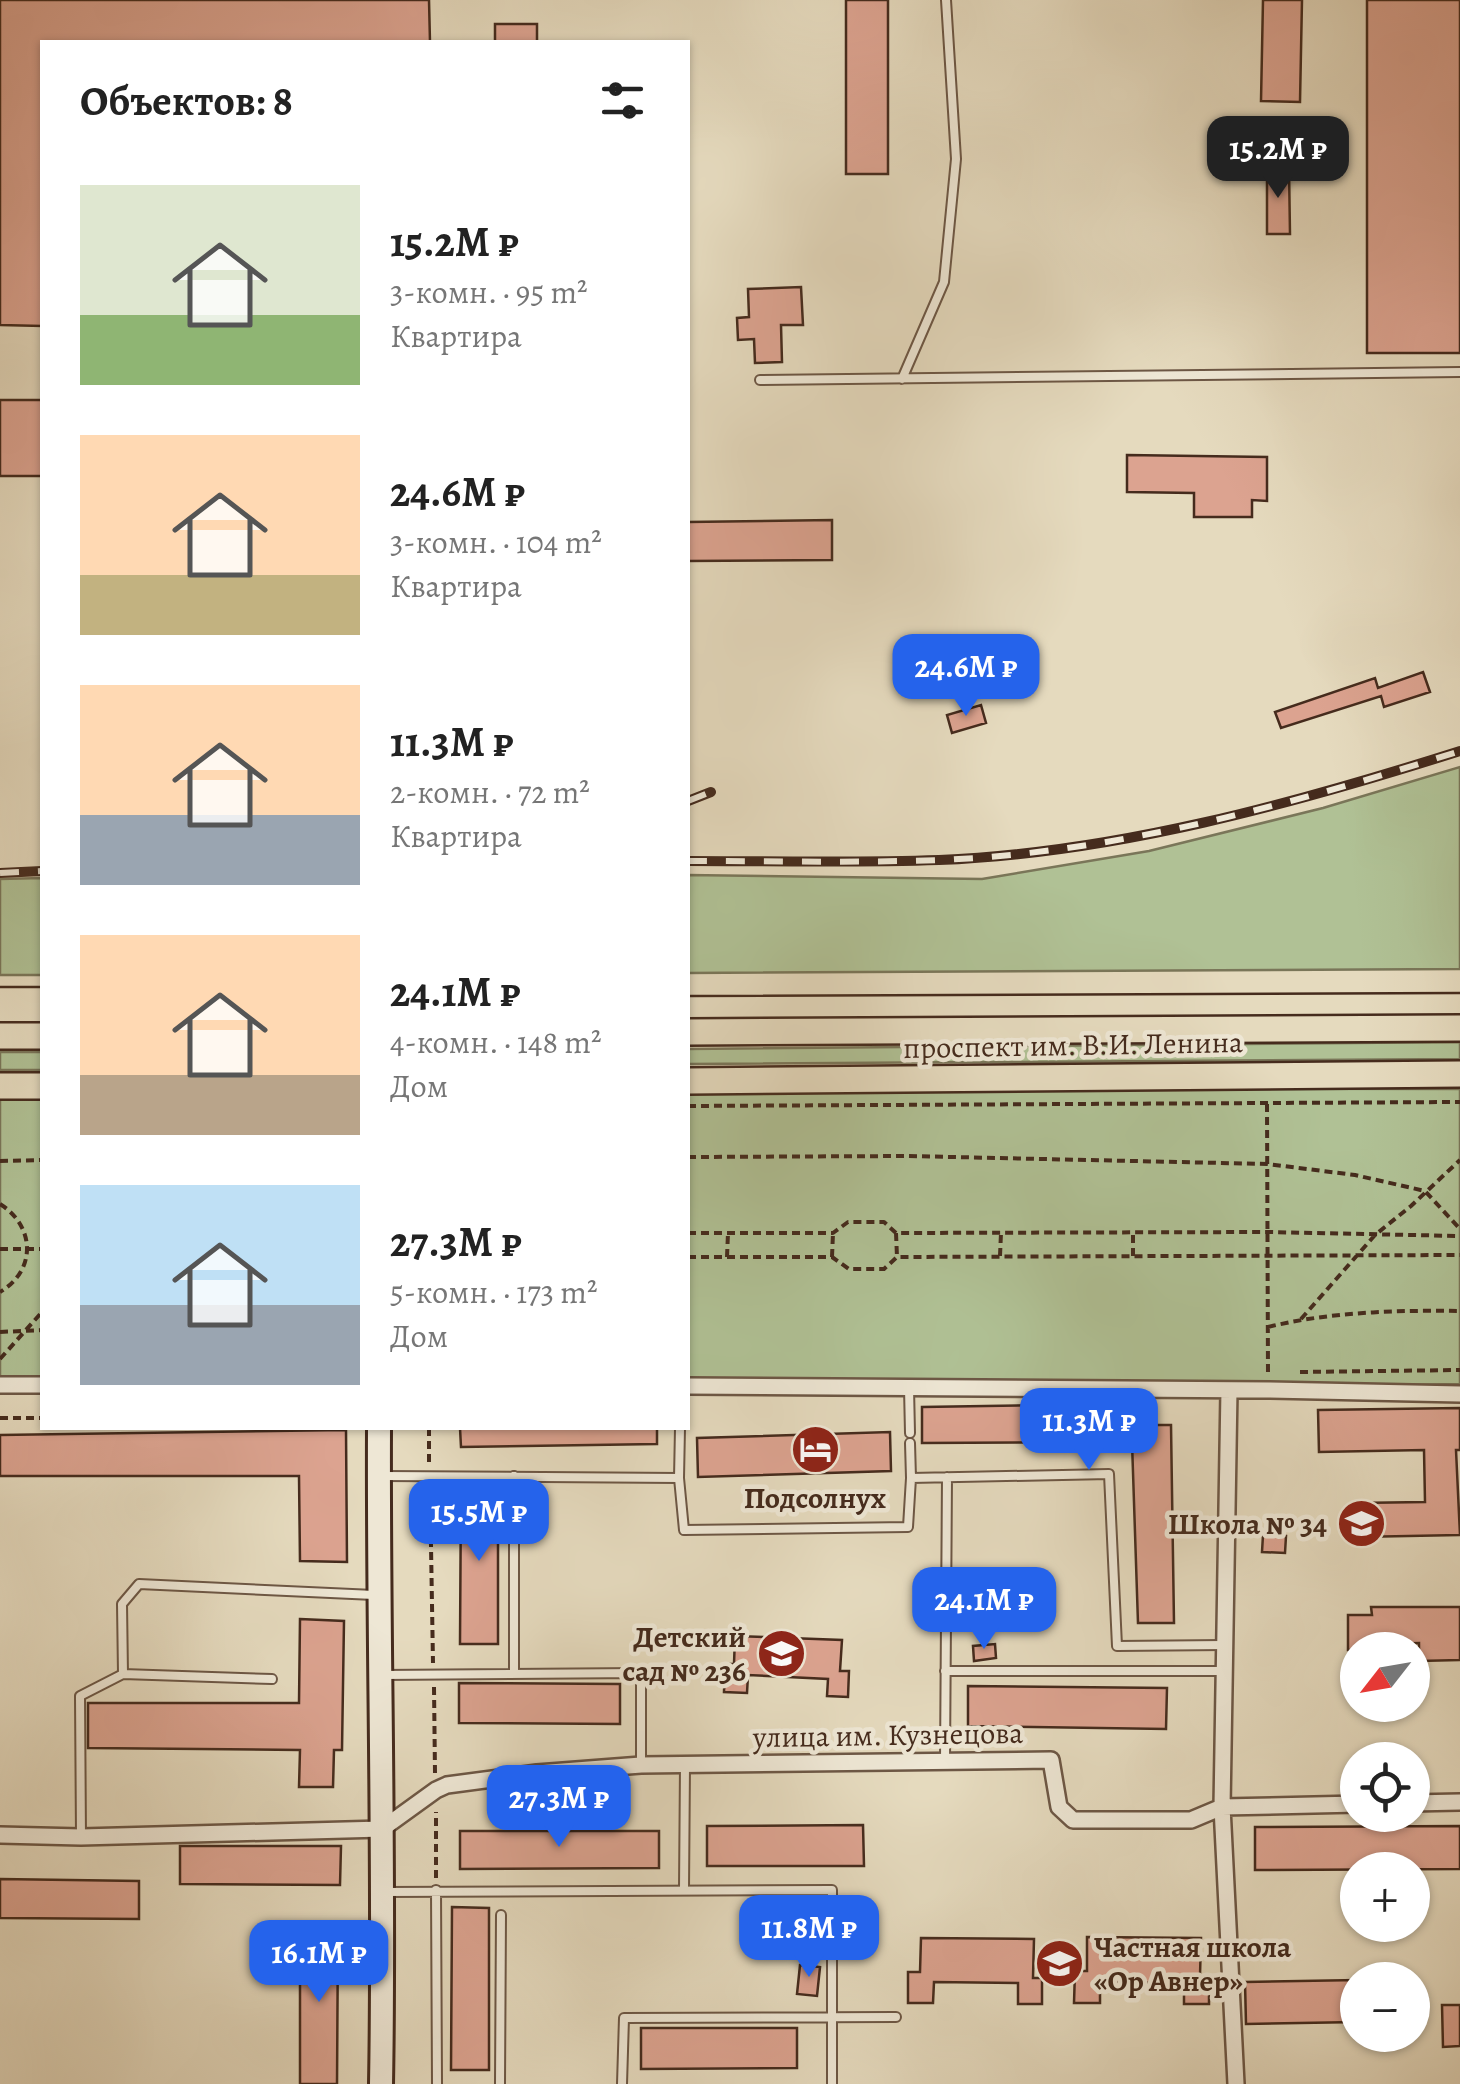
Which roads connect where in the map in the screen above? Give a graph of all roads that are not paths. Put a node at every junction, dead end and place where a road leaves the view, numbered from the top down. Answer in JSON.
{"nodes":[{"id":1,"x":946,"y":0,"type":"edge"},
{"id":2,"x":1460,"y":372,"type":"edge"},
{"id":3,"x":902,"y":379,"type":"junction"},
{"id":4,"x":760,"y":380,"type":"dead end"},
{"id":5,"x":1460,"y":1028,"type":"edge"},
{"id":6,"x":690,"y":1032,"type":"edge"},
{"id":7,"x":0,"y":1036,"type":"edge"},
{"id":8,"x":40,"y":1036,"type":"edge"},
{"id":9,"x":1460,"y":1074,"type":"edge"},
{"id":10,"x":690,"y":1081,"type":"edge"},
{"id":11,"x":0,"y":1086,"type":"edge"},
{"id":12,"x":40,"y":1086,"type":"edge"},
{"id":13,"x":40,"y":1385,"type":"edge"},
{"id":14,"x":0,"y":1386,"type":"edge"},
{"id":15,"x":690,"y":1386,"type":"edge"},
{"id":16,"x":908,"y":1388,"type":"junction"},
{"id":17,"x":1229,"y":1390,"type":"junction"},
{"id":18,"x":1460,"y":1394,"type":"edge"},
{"id":19,"x":379,"y":1430,"type":"edge"},
{"id":20,"x":680,"y":1430,"type":"edge"},
{"id":21,"x":378,"y":1476,"type":"junction"},
{"id":22,"x":514,"y":1476,"type":"junction"},
{"id":23,"x":947,"y":1477,"type":"junction"},
{"id":24,"x":679,"y":1478,"type":"junction"},
{"id":25,"x":911,"y":1478,"type":"junction"},
{"id":26,"x":378,"y":1596,"type":"junction"},
{"id":27,"x":1225,"y":1645,"type":"junction"},
{"id":28,"x":945,"y":1671,"type":"junction"},
{"id":29,"x":1224,"y":1671,"type":"junction"},
{"id":30,"x":123,"y":1674,"type":"junction"},
{"id":31,"x":514,"y":1674,"type":"junction"},
{"id":32,"x":378,"y":1675,"type":"junction"},
{"id":33,"x":272,"y":1679,"type":"dead end"},
{"id":34,"x":945,"y":1761,"type":"junction"},
{"id":35,"x":685,"y":1764,"type":"junction"},
{"id":36,"x":641,"y":1765,"type":"junction"},
{"id":37,"x":1460,"y":1802,"type":"edge"},
{"id":38,"x":1430,"y":1803,"type":"edge"},
{"id":39,"x":1340,"y":1804,"type":"edge"},
{"id":40,"x":1222,"y":1806,"type":"junction"},
{"id":41,"x":382,"y":1829,"type":"junction"},
{"id":42,"x":0,"y":1835,"type":"edge"},
{"id":43,"x":82,"y":1837,"type":"junction"},
{"id":44,"x":436,"y":1890,"type":"junction"},
{"id":45,"x":684,"y":1890,"type":"junction"},
{"id":46,"x":384,"y":1892,"type":"junction"},
{"id":47,"x":501,"y":1916,"type":"dead end"},
{"id":48,"x":896,"y":2017,"type":"dead end"},
{"id":49,"x":832,"y":2018,"type":"junction"},
{"id":50,"x":381,"y":2084,"type":"edge"},
{"id":51,"x":437,"y":2084,"type":"edge"},
{"id":52,"x":500,"y":2084,"type":"edge"},
{"id":53,"x":622,"y":2084,"type":"edge"},
{"id":54,"x":832,"y":2084,"type":"edge"},
{"id":55,"x":1236,"y":2084,"type":"edge"}],
"edges":[{"from":1,"to":3,"type":"lane"},
{"from":2,"to":3,"type":"lane"},
{"from":3,"to":4,"type":"lane"},
{"from":5,"to":6,"type":"main road","name":"проспект им. В.И. Ленина"},
{"from":7,"to":8,"type":"main road"},
{"from":9,"to":10,"type":"main road","name":"проспект им. В.И. Ленина"},
{"from":11,"to":12,"type":"main road"},
{"from":13,"to":14,"type":"street"},
{"from":15,"to":16,"type":"street"},
{"from":16,"to":17,"type":"street"},
{"from":16,"to":25,"type":"lane"},
{"from":17,"to":18,"type":"street"},
{"from":17,"to":27,"type":"street"},
{"from":19,"to":21,"type":"main road"},
{"from":20,"to":24,"type":"lane"},
{"from":21,"to":22,"type":"lane"},
{"from":21,"to":26,"type":"main road"},
{"from":22,"to":24,"type":"lane"},
{"from":22,"to":31,"type":"lane"},
{"from":23,"to":25,"type":"lane"},
{"from":23,"to":27,"type":"lane"},
{"from":23,"to":28,"type":"lane"},
{"from":24,"to":25,"type":"lane"},
{"from":26,"to":30,"type":"lane"},
{"from":26,"to":32,"type":"main road"},
{"from":27,"to":29,"type":"street"},
{"from":28,"to":29,"type":"lane"},
{"from":28,"to":34,"type":"lane"},
{"from":29,"to":40,"type":"street"},
{"from":30,"to":33,"type":"lane"},
{"from":30,"to":43,"type":"lane"},
{"from":31,"to":32,"type":"lane"},
{"from":31,"to":36,"type":"lane"},
{"from":32,"to":41,"type":"main road"},
{"from":34,"to":35,"type":"street","name":"улица им. Кузнецова"},
{"from":34,"to":40,"type":"street","name":"улица им. Кузнецова"},
{"from":35,"to":36,"type":"street","name":"улица им. Кузнецова"},
{"from":35,"to":45,"type":"lane"},
{"from":36,"to":41,"type":"street","name":"улица им. Кузнецова"},
{"from":37,"to":38,"type":"street"},
{"from":39,"to":40,"type":"street","name":"улица им. Кузнецова"},
{"from":40,"to":55,"type":"street"},
{"from":41,"to":43,"type":"street"},
{"from":41,"to":46,"type":"main road"},
{"from":42,"to":43,"type":"street"},
{"from":44,"to":45,"type":"lane"},
{"from":44,"to":46,"type":"lane"},
{"from":44,"to":51,"type":"lane"},
{"from":45,"to":49,"type":"lane"},
{"from":46,"to":50,"type":"main road"},
{"from":47,"to":52,"type":"lane"},
{"from":48,"to":49,"type":"lane"},
{"from":49,"to":53,"type":"lane"},
{"from":49,"to":54,"type":"lane"}]}
